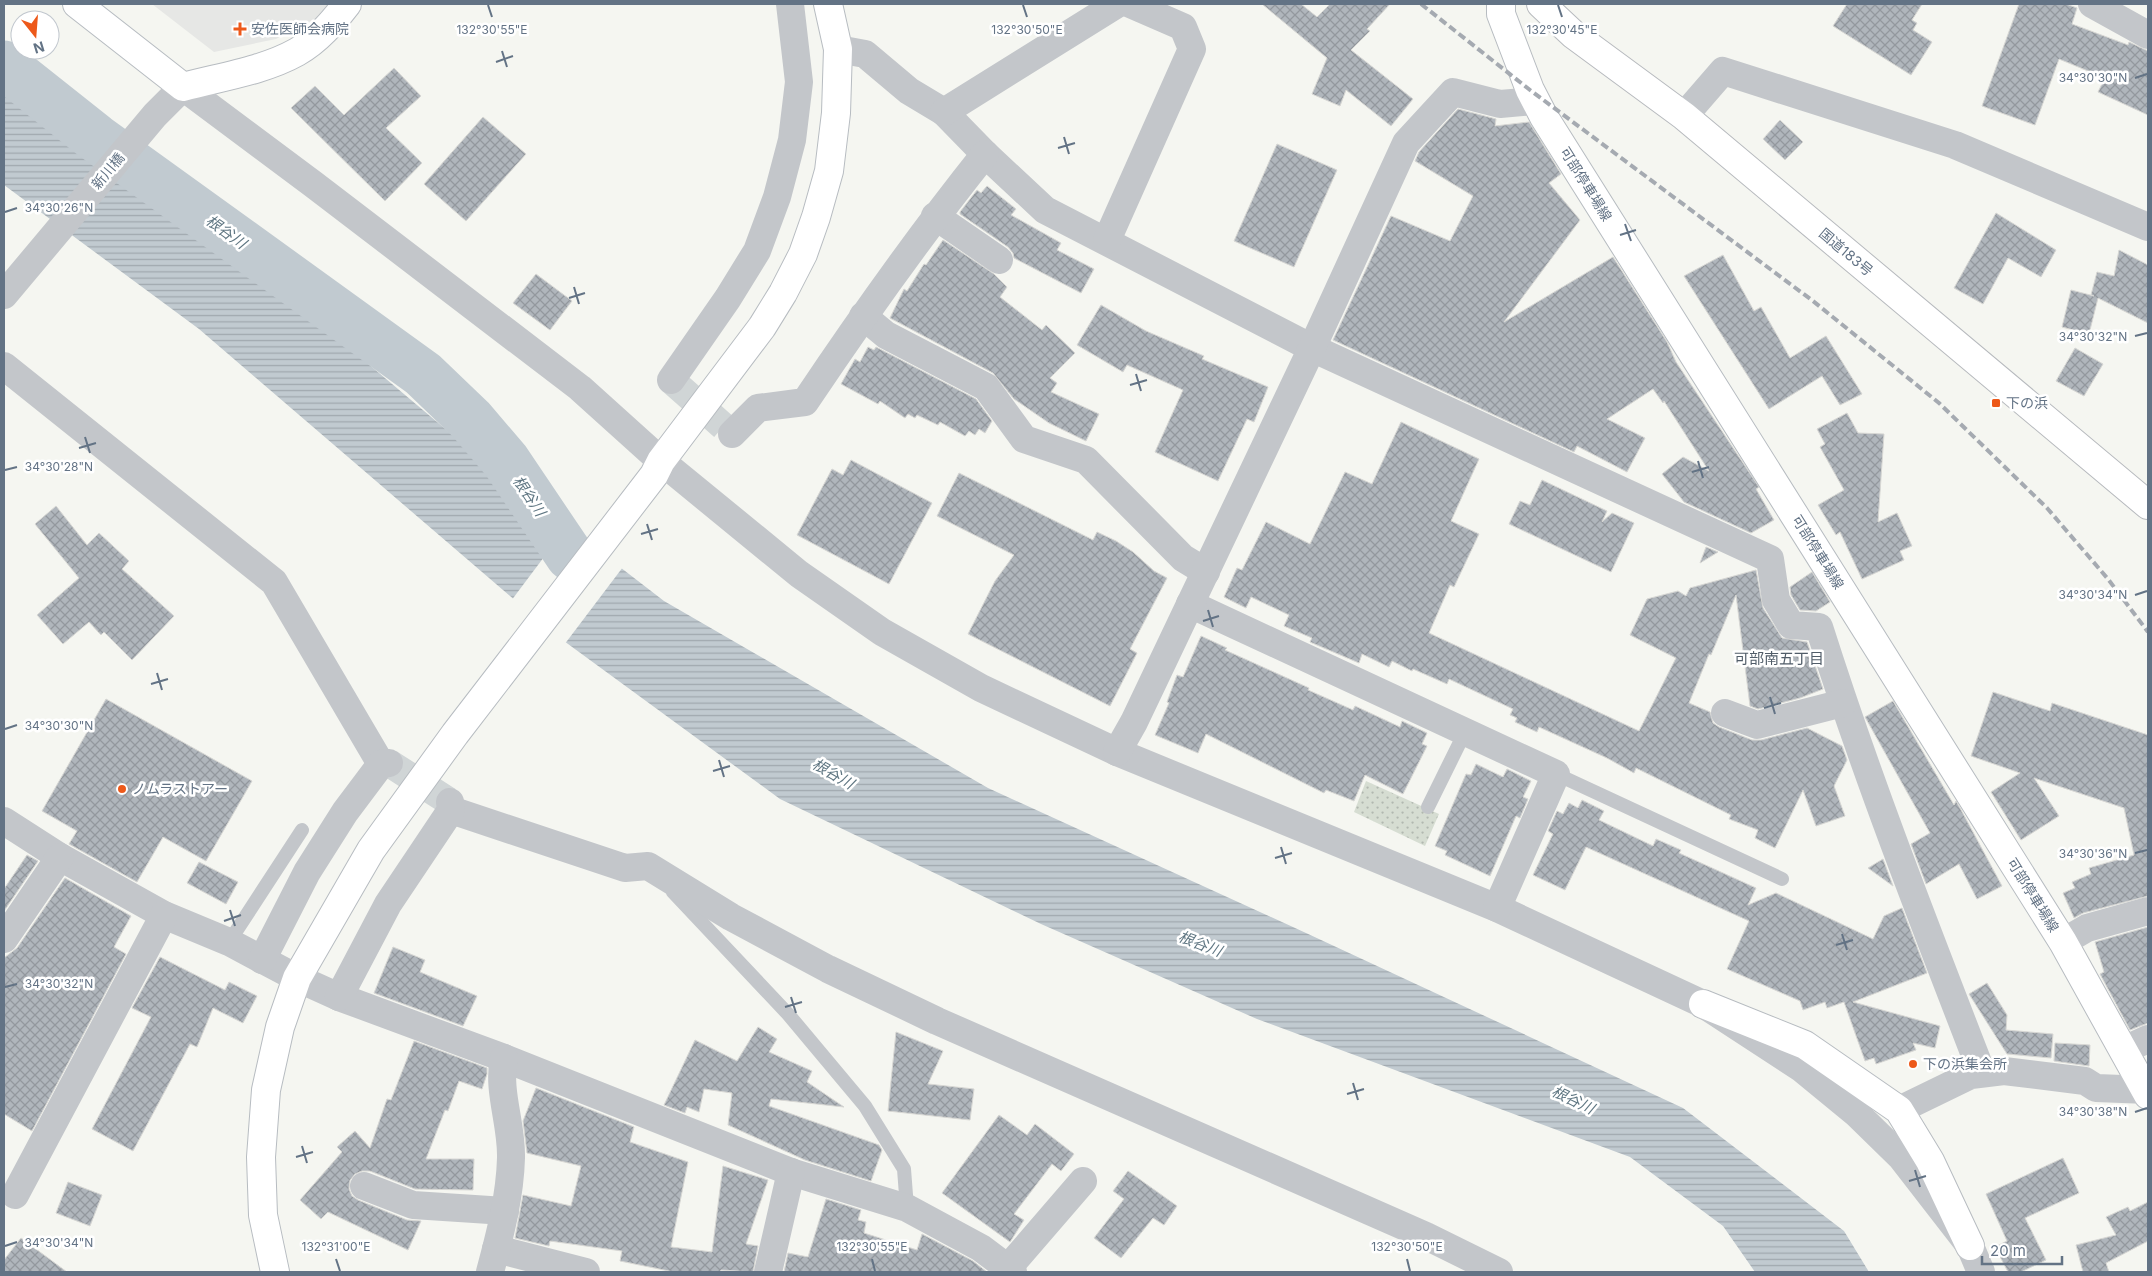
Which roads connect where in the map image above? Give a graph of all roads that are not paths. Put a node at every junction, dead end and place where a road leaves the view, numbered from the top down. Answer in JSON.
{"nodes":[{"id":1,"x":77,"y":4,"type":"edge"},
{"id":2,"x":347,"y":4,"type":"edge"},
{"id":3,"x":790,"y":4,"type":"edge"},
{"id":4,"x":828,"y":4,"type":"edge"},
{"id":5,"x":1117,"y":4,"type":"edge"},
{"id":6,"x":1130,"y":4,"type":"edge"},
{"id":7,"x":1501,"y":4,"type":"edge"},
{"id":8,"x":1541,"y":4,"type":"edge"},
{"id":9,"x":2092,"y":4,"type":"edge"},
{"id":10,"x":2148,"y":35,"type":"edge"},
{"id":11,"x":838,"y":48,"type":"junction"},
{"id":12,"x":182,"y":87,"type":"junction"},
{"id":13,"x":1535,"y":101,"type":"junction"},
{"id":14,"x":944,"y":112,"type":"junction"},
{"id":15,"x":1684,"y":116,"type":"junction"},
{"id":16,"x":985,"y":154,"type":"junction"},
{"id":17,"x":935,"y":216,"type":"junction"},
{"id":18,"x":2148,"y":226,"type":"edge"},
{"id":19,"x":1107,"y":240,"type":"junction"},
{"id":20,"x":999,"y":260,"type":"dead end"},
{"id":21,"x":4,"y":295,"type":"edge"},
{"id":22,"x":863,"y":316,"type":"junction"},
{"id":23,"x":1312,"y":348,"type":"junction"},
{"id":24,"x":4,"y":366,"type":"edge"},
{"id":25,"x":671,"y":380,"type":"dead end"},
{"id":26,"x":732,"y":434,"type":"dead end"},
{"id":27,"x":658,"y":468,"type":"junction"},
{"id":28,"x":2148,"y":505,"type":"edge"},
{"id":29,"x":1206,"y":572,"type":"junction"},
{"id":30,"x":1190,"y":604,"type":"junction"},
{"id":31,"x":1843,"y":703,"type":"junction"},
{"id":32,"x":1725,"y":714,"type":"dead end"},
{"id":33,"x":1465,"y":732,"type":"junction"},
{"id":34,"x":1117,"y":752,"type":"junction"},
{"id":35,"x":1556,"y":774,"type":"junction"},
{"id":36,"x":1428,"y":806,"type":"dead end"},
{"id":37,"x":4,"y":821,"type":"edge"},
{"id":38,"x":302,"y":830,"type":"dead end"},
{"id":39,"x":60,"y":857,"type":"junction"},
{"id":40,"x":648,"y":866,"type":"junction"},
{"id":41,"x":1782,"y":879,"type":"dead end"},
{"id":42,"x":1497,"y":908,"type":"junction"},
{"id":43,"x":2148,"y":912,"type":"edge"},
{"id":44,"x":164,"y":915,"type":"junction"},
{"id":45,"x":4,"y":938,"type":"edge"},
{"id":46,"x":229,"y":942,"type":"junction"},
{"id":47,"x":2063,"y":942,"type":"junction"},
{"id":48,"x":262,"y":960,"type":"junction"},
{"id":49,"x":297,"y":978,"type":"junction"},
{"id":50,"x":339,"y":997,"type":"junction"},
{"id":51,"x":1703,"y":1004,"type":"junction"},
{"id":52,"x":2148,"y":1039,"type":"edge"},
{"id":53,"x":2127,"y":1056,"type":"junction"},
{"id":54,"x":504,"y":1058,"type":"junction"},
{"id":55,"x":1982,"y":1073,"type":"junction"},
{"id":56,"x":2085,"y":1082,"type":"junction"},
{"id":57,"x":2148,"y":1092,"type":"edge"},
{"id":58,"x":1899,"y":1110,"type":"junction"},
{"id":59,"x":791,"y":1172,"type":"junction"},
{"id":60,"x":1084,"y":1181,"type":"dead end"},
{"id":61,"x":364,"y":1186,"type":"dead end"},
{"id":62,"x":15,"y":1195,"type":"dead end"},
{"id":63,"x":907,"y":1208,"type":"junction"},
{"id":64,"x":505,"y":1211,"type":"junction"},
{"id":65,"x":1970,"y":1246,"type":"junction"},
{"id":66,"x":493,"y":1260,"type":"edge"},
{"id":67,"x":1010,"y":1270,"type":"edge"},
{"id":68,"x":275,"y":1272,"type":"edge"},
{"id":69,"x":586,"y":1272,"type":"edge"},
{"id":70,"x":768,"y":1272,"type":"edge"},
{"id":71,"x":1499,"y":1272,"type":"edge"},
{"id":72,"x":1981,"y":1272,"type":"edge"}],
"edges":[{"from":1,"to":12,"type":"main road"},
{"from":2,"to":12,"type":"main road"},
{"from":3,"to":25,"type":"street"},
{"from":4,"to":11,"type":"main road"},
{"from":5,"to":14,"type":"street"},
{"from":6,"to":19,"type":"street"},
{"from":7,"to":13,"type":"main road","name":"可部停車場線"},
{"from":8,"to":15,"type":"main road","name":"国道183号"},
{"from":9,"to":10,"type":"street"},
{"from":11,"to":14,"type":"street"},
{"from":11,"to":27,"type":"main road"},
{"from":12,"to":21,"type":"street","name":"新川橋"},
{"from":12,"to":27,"type":"street"},
{"from":13,"to":23,"type":"street"},
{"from":13,"to":47,"type":"main road","name":"可部停車場線"},
{"from":14,"to":16,"type":"street"},
{"from":15,"to":18,"type":"street"},
{"from":15,"to":28,"type":"main road","name":"国道183号"},
{"from":16,"to":17,"type":"street"},
{"from":16,"to":19,"type":"street"},
{"from":17,"to":20,"type":"street"},
{"from":17,"to":22,"type":"street"},
{"from":19,"to":23,"type":"street"},
{"from":22,"to":26,"type":"street"},
{"from":22,"to":29,"type":"street"},
{"from":23,"to":29,"type":"street"},
{"from":23,"to":31,"type":"street"},
{"from":24,"to":48,"type":"street"},
{"from":27,"to":34,"type":"street"},
{"from":27,"to":49,"type":"main road"},
{"from":29,"to":30,"type":"street"},
{"from":30,"to":33,"type":"street"},
{"from":30,"to":34,"type":"street"},
{"from":31,"to":32,"type":"street"},
{"from":31,"to":55,"type":"street"},
{"from":33,"to":35,"type":"street"},
{"from":33,"to":36,"type":"lane"},
{"from":34,"to":42,"type":"street"},
{"from":35,"to":41,"type":"lane"},
{"from":35,"to":42,"type":"street"},
{"from":37,"to":39,"type":"street"},
{"from":38,"to":46,"type":"lane"},
{"from":39,"to":44,"type":"street"},
{"from":39,"to":45,"type":"street"},
{"from":40,"to":50,"type":"street"},
{"from":40,"to":63,"type":"lane"},
{"from":40,"to":71,"type":"street"},
{"from":42,"to":51,"type":"street"},
{"from":43,"to":47,"type":"street"},
{"from":44,"to":46,"type":"street"},
{"from":44,"to":62,"type":"street"},
{"from":46,"to":48,"type":"street"},
{"from":47,"to":53,"type":"main road","name":"可部停車場線"},
{"from":48,"to":49,"type":"street"},
{"from":49,"to":50,"type":"street"},
{"from":49,"to":68,"type":"main road"},
{"from":50,"to":54,"type":"street"},
{"from":51,"to":58,"type":"main road"},
{"from":51,"to":65,"type":"street"},
{"from":52,"to":53,"type":"street"},
{"from":53,"to":56,"type":"street"},
{"from":53,"to":57,"type":"main road","name":"可部停車場線"},
{"from":54,"to":59,"type":"street"},
{"from":54,"to":64,"type":"street"},
{"from":55,"to":56,"type":"street"},
{"from":55,"to":58,"type":"street"},
{"from":56,"to":57,"type":"street"},
{"from":58,"to":65,"type":"main road"},
{"from":59,"to":63,"type":"street"},
{"from":59,"to":70,"type":"street"},
{"from":60,"to":67,"type":"street"},
{"from":61,"to":64,"type":"street"},
{"from":63,"to":67,"type":"street"},
{"from":64,"to":66,"type":"street"},
{"from":65,"to":72,"type":"street"},
{"from":66,"to":69,"type":"street"}]}
